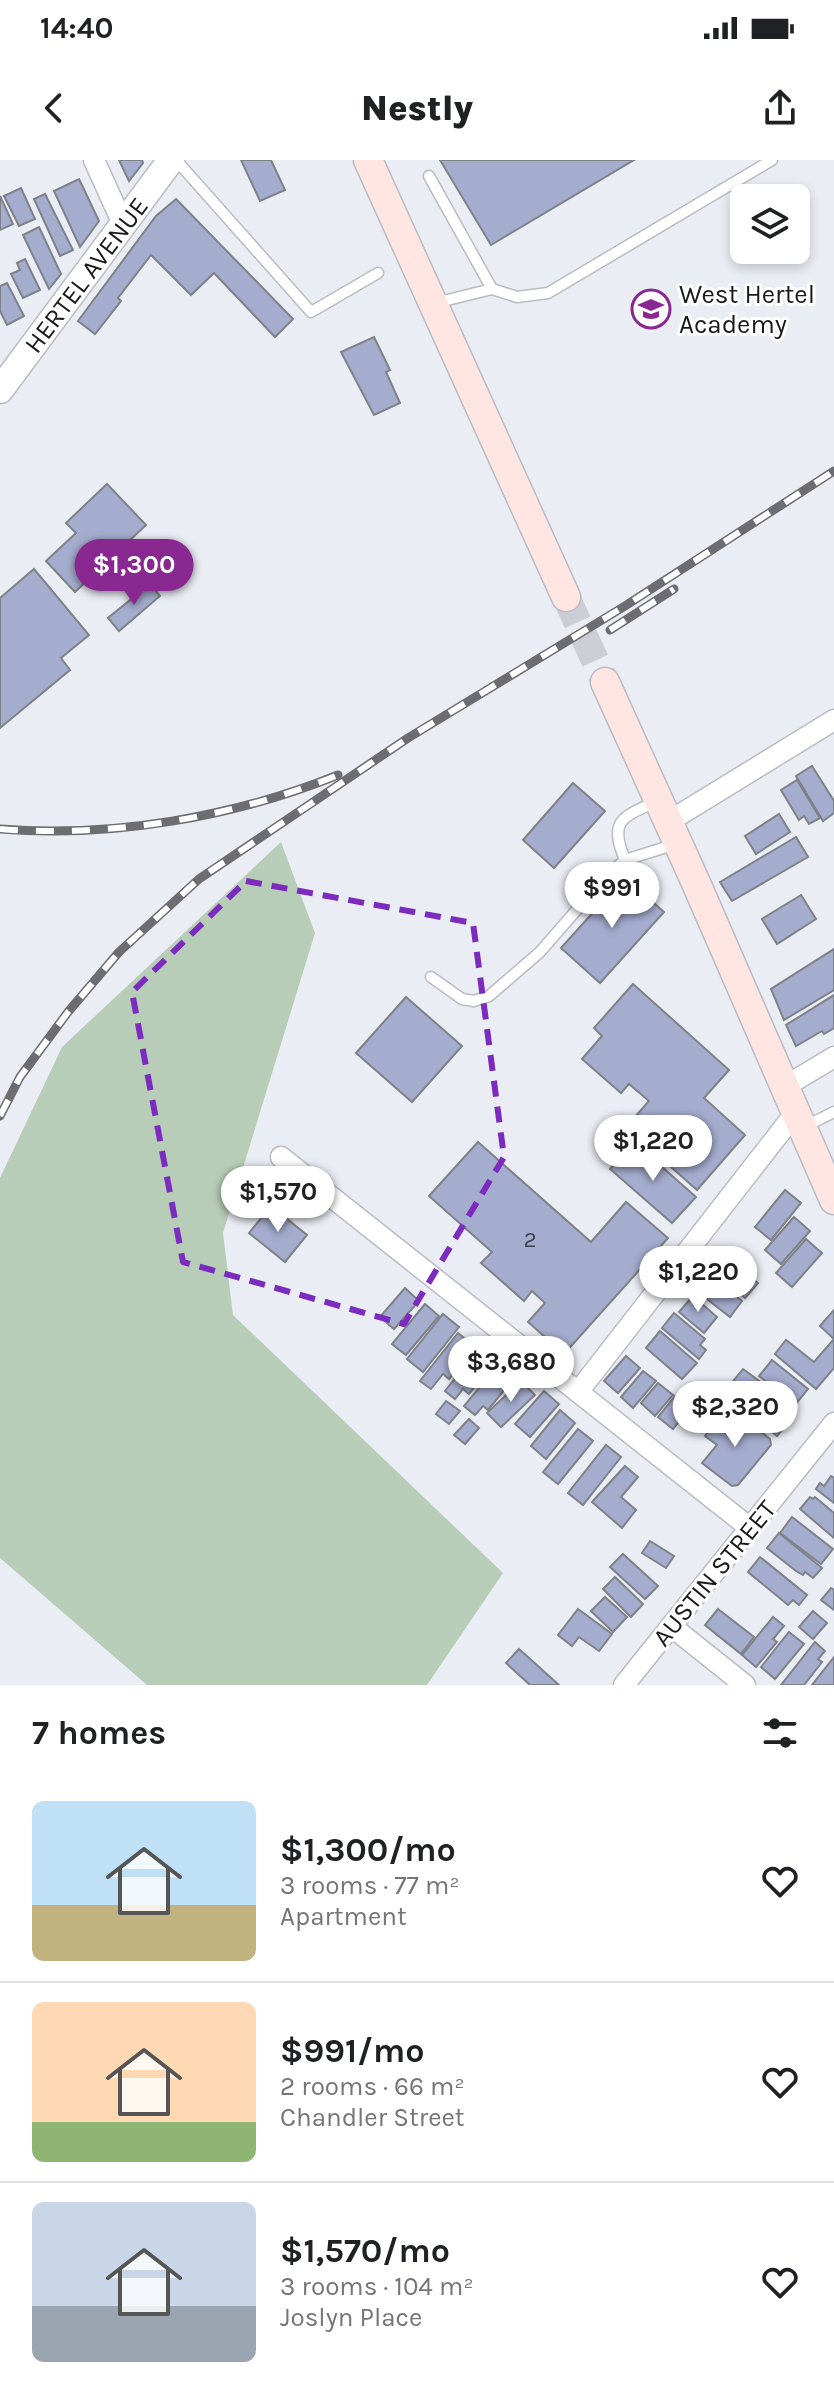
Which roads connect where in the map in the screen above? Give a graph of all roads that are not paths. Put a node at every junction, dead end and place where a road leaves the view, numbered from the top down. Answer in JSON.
{"nodes":[{"id":1,"x":94,"y":160,"type":"edge"},
{"id":2,"x":174,"y":160,"type":"edge"},
{"id":3,"x":368,"y":160,"type":"edge"},
{"id":4,"x":772,"y":160,"type":"edge"},
{"id":5,"x":429,"y":176,"type":"dead end"},
{"id":6,"x":123,"y":224,"type":"junction"},
{"id":7,"x":378,"y":273,"type":"dead end"},
{"id":8,"x":492,"y":289,"type":"junction"},
{"id":9,"x":433,"y":304,"type":"junction"},
{"id":10,"x":0,"y":390,"type":"edge"},
{"id":11,"x":566,"y":597,"type":"tunnel mouth"},
{"id":12,"x":605,"y":682,"type":"tunnel mouth"},
{"id":13,"x":834,"y":720,"type":"edge"},
{"id":14,"x":669,"y":822,"type":"junction"},
{"id":15,"x":625,"y":860,"type":"junction"},
{"id":16,"x":431,"y":977,"type":"dead end"},
{"id":17,"x":834,"y":1057,"type":"edge"},
{"id":18,"x":794,"y":1109,"type":"junction"},
{"id":19,"x":834,"y":1112,"type":"edge"},
{"id":20,"x":281,"y":1157,"type":"dead end"},
{"id":21,"x":834,"y":1200,"type":"edge"},
{"id":22,"x":578,"y":1392,"type":"junction"},
{"id":23,"x":834,"y":1423,"type":"edge"},
{"id":24,"x":750,"y":1528,"type":"junction"},
{"id":25,"x":671,"y":1626,"type":"junction"},
{"id":26,"x":624,"y":1685,"type":"edge"},
{"id":27,"x":745,"y":1685,"type":"edge"}],
"edges":[{"from":1,"to":6,"type":"street"},
{"from":2,"to":6,"type":"street","name":"HERTEL AVENUE"},
{"from":2,"to":7,"type":"lane"},
{"from":3,"to":9,"type":"main road"},
{"from":4,"to":8,"type":"lane"},
{"from":5,"to":8,"type":"lane"},
{"from":6,"to":10,"type":"street","name":"HERTEL AVENUE"},
{"from":8,"to":9,"type":"lane"},
{"from":9,"to":11,"type":"main road"},
{"from":12,"to":14,"type":"main road"},
{"from":13,"to":14,"type":"street"},
{"from":14,"to":15,"type":"lane"},
{"from":14,"to":15,"type":"lane"},
{"from":14,"to":18,"type":"main road"},
{"from":15,"to":16,"type":"lane"},
{"from":17,"to":18,"type":"street"},
{"from":18,"to":19,"type":"lane"},
{"from":18,"to":21,"type":"main road"},
{"from":18,"to":22,"type":"street"},
{"from":20,"to":22,"type":"street"},
{"from":22,"to":24,"type":"street"},
{"from":23,"to":24,"type":"street","name":"AUSTIN STREET"},
{"from":24,"to":25,"type":"street","name":"AUSTIN STREET"},
{"from":25,"to":26,"type":"street","name":"AUSTIN STREET"},
{"from":25,"to":27,"type":"street"}]}
